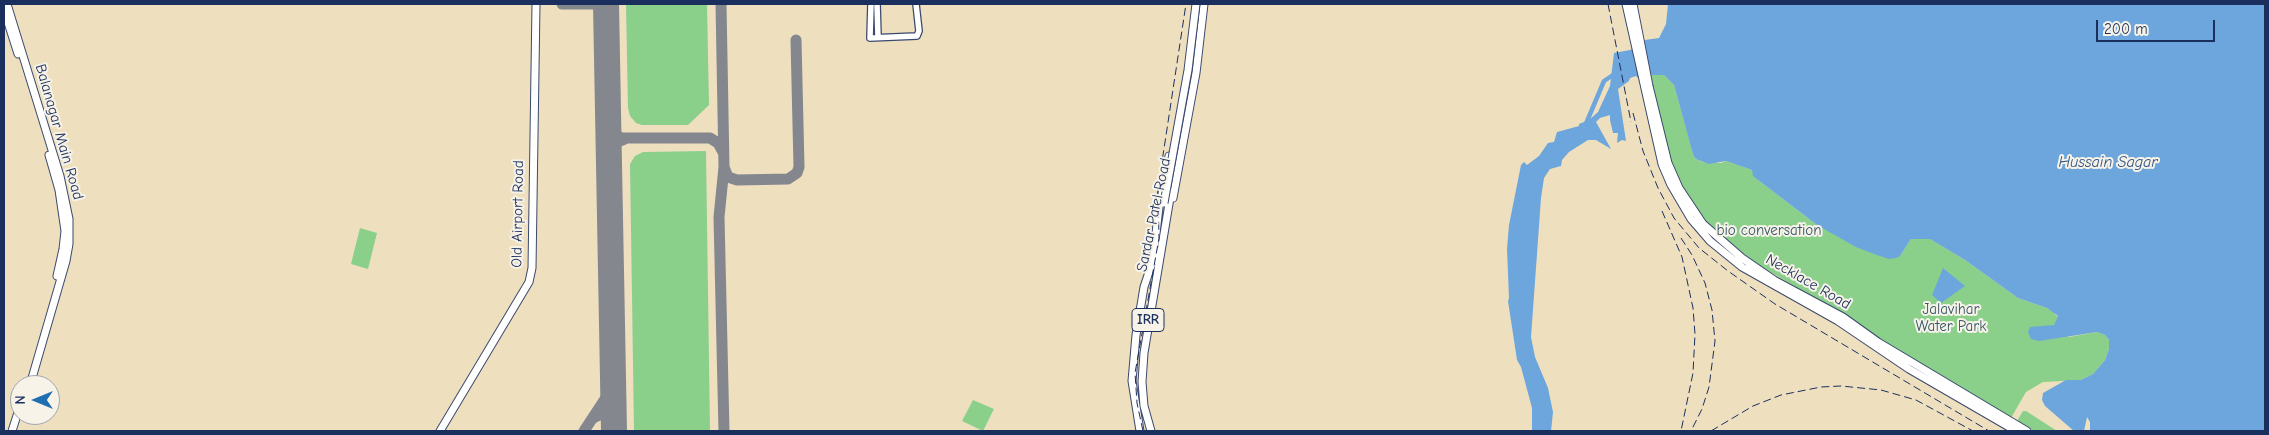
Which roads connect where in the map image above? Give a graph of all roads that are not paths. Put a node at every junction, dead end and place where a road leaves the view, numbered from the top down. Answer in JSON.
{"nodes":[{"id":1,"x":7,"y":4,"type":"edge"},
{"id":2,"x":536,"y":4,"type":"edge"},
{"id":3,"x":871,"y":4,"type":"edge"},
{"id":4,"x":877,"y":4,"type":"edge"},
{"id":5,"x":916,"y":4,"type":"edge"},
{"id":6,"x":1196,"y":4,"type":"edge"},
{"id":7,"x":1204,"y":4,"type":"edge"},
{"id":8,"x":1626,"y":4,"type":"edge"},
{"id":9,"x":1633,"y":4,"type":"edge"},
{"id":10,"x":4,"y":10,"type":"edge"},
{"id":11,"x":1191,"y":18,"type":"junction"},
{"id":12,"x":1203,"y":20,"type":"junction"},
{"id":13,"x":1634,"y":27,"type":"junction"},
{"id":14,"x":878,"y":37,"type":"junction"},
{"id":15,"x":1167,"y":205,"type":"junction"},
{"id":16,"x":1157,"y":234,"type":"junction"},
{"id":17,"x":29,"y":375,"type":"edge"},
{"id":18,"x":33,"y":375,"type":"edge"},
{"id":19,"x":1948,"y":388,"type":"junction"},
{"id":20,"x":440,"y":431,"type":"edge"},
{"id":21,"x":1140,"y":431,"type":"edge"},
{"id":22,"x":1151,"y":431,"type":"edge"},
{"id":23,"x":2016,"y":431,"type":"edge"},
{"id":24,"x":2027,"y":431,"type":"edge"}],
"edges":[{"from":1,"to":18,"type":"main road","name":"Balanagar Main Road"},
{"from":2,"to":20,"type":"main road","name":"Old Airport Road"},
{"from":3,"to":14,"type":"street"},
{"from":4,"to":14,"type":"street"},
{"from":5,"to":14,"type":"street"},
{"from":6,"to":11,"type":"main road","name":"Sardar Patel Road","number":"IRR"},
{"from":6,"to":15,"type":"main road","number":"IRR","bridge":true},
{"from":7,"to":12,"type":"main road","name":"Sardar Patel Road","number":"IRR"},
{"from":8,"to":13,"type":"main road","name":"Necklace Road"},
{"from":9,"to":13,"type":"main road","name":"Necklace Road"},
{"from":10,"to":17,"type":"main road","name":"Balanagar Main Road"},
{"from":11,"to":12,"type":"main road"},
{"from":11,"to":16,"type":"main road","name":"Sardar Patel Road","number":"IRR"},
{"from":12,"to":15,"type":"main road","name":"Sardar Patel Road","number":"IRR"},
{"from":13,"to":19,"type":"main road","name":"Necklace Road"},
{"from":15,"to":16,"type":"main road","number":"IRR"},
{"from":15,"to":22,"type":"main road","name":"Sardar Patel Road","number":"IRR"},
{"from":16,"to":21,"type":"main road","name":"Sardar Patel Road","number":"IRR"},
{"from":19,"to":23,"type":"main road","name":"Necklace Road"},
{"from":19,"to":24,"type":"main road","name":"Necklace Road"}]}
